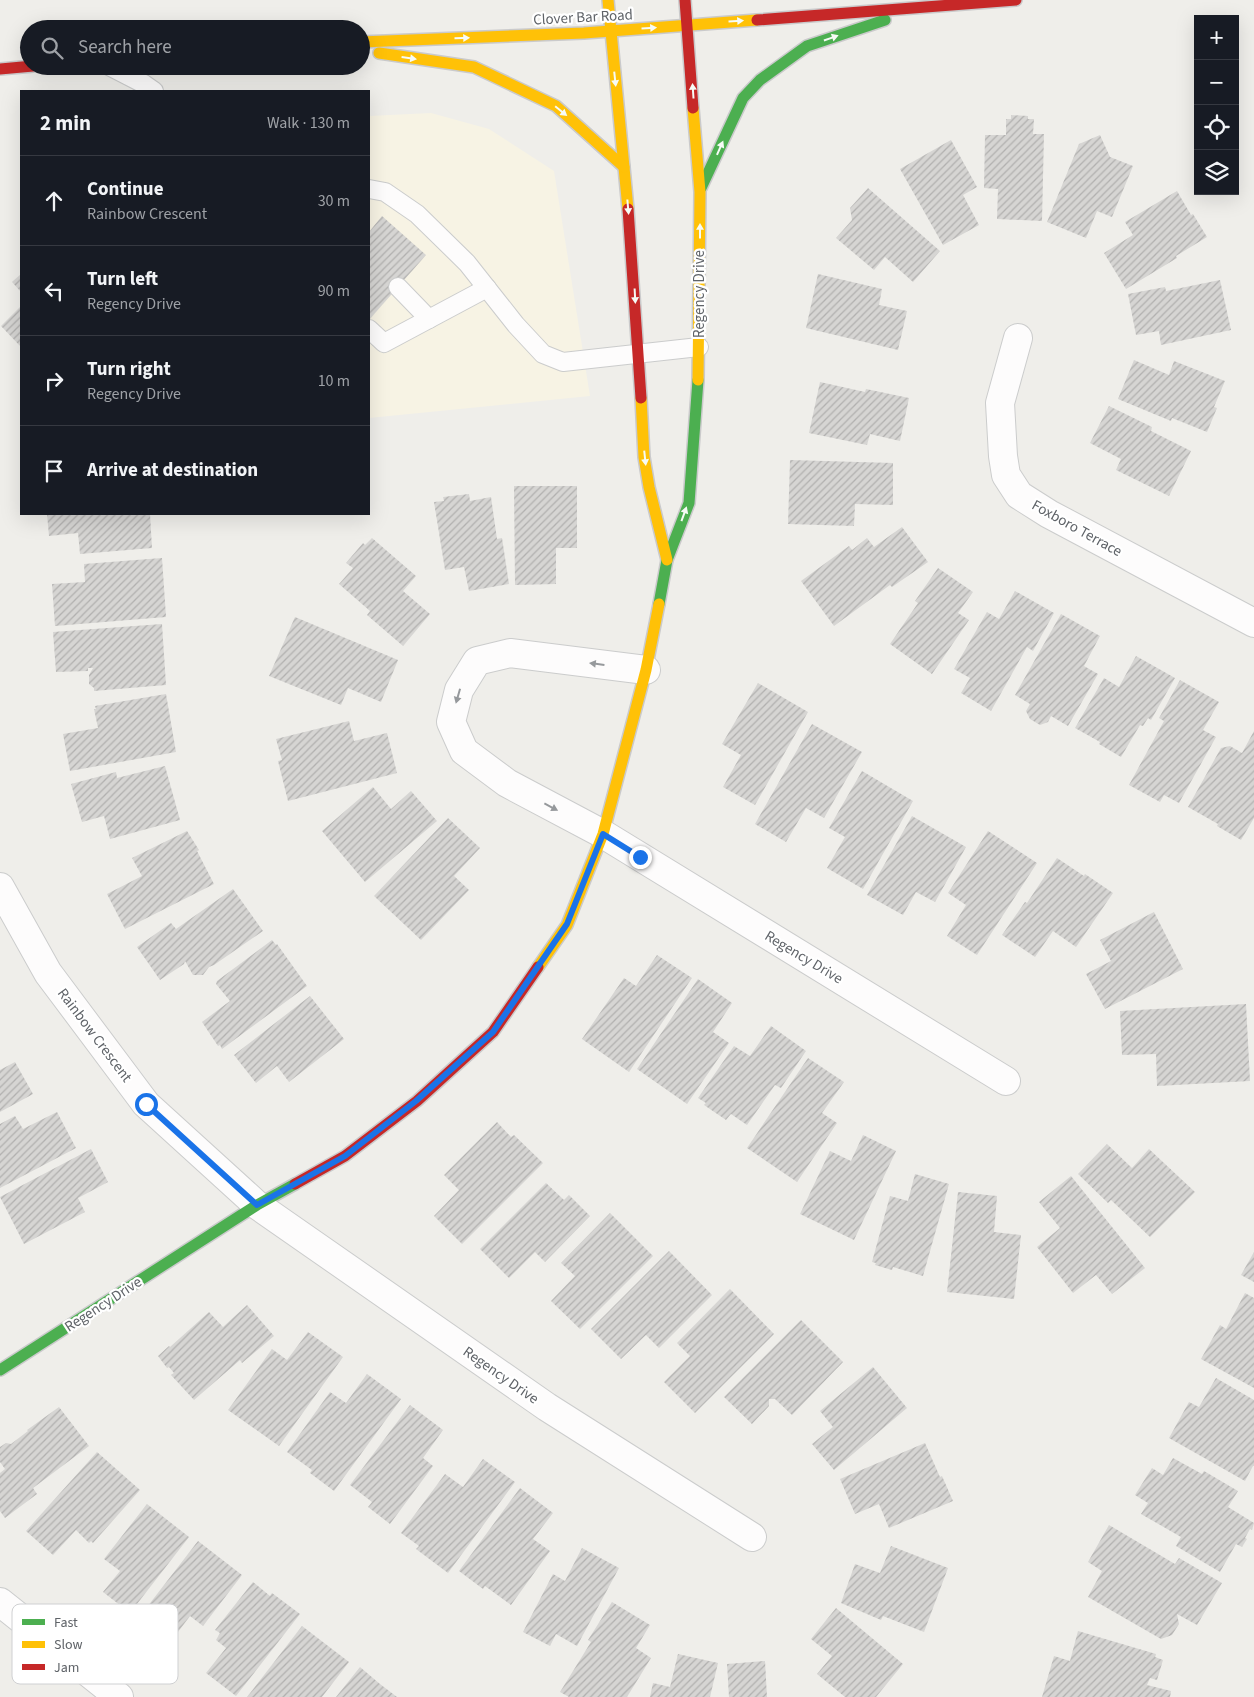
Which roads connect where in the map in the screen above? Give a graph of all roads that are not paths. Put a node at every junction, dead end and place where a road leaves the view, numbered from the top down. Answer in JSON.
{"nodes":[{"id":1,"x":608,"y":0,"type":"edge"},
{"id":2,"x":685,"y":0,"type":"edge"},
{"id":3,"x":1016,"y":0,"type":"edge"},
{"id":4,"x":920,"y":7,"type":"junction"},
{"id":5,"x":688,"y":25,"type":"junction"},
{"id":6,"x":610,"y":31,"type":"junction"},
{"id":7,"x":370,"y":42,"type":"edge"},
{"id":8,"x":370,"y":52,"type":"edge"},
{"id":9,"x":20,"y":67,"type":"edge"},
{"id":10,"x":0,"y":69,"type":"edge"},
{"id":11,"x":126,"y":75,"type":"edge"},
{"id":12,"x":153,"y":90,"type":"edge"},
{"id":13,"x":624,"y":167,"type":"junction"},
{"id":14,"x":370,"y":189,"type":"edge"},
{"id":15,"x":700,"y":192,"type":"junction"},
{"id":16,"x":398,"y":287,"type":"dead end"},
{"id":17,"x":486,"y":288,"type":"junction"},
{"id":18,"x":429,"y":319,"type":"junction"},
{"id":19,"x":370,"y":330,"type":"edge"},
{"id":20,"x":1018,"y":338,"type":"dead end"},
{"id":21,"x":699,"y":347,"type":"junction"},
{"id":22,"x":638,"y":355,"type":"junction"},
{"id":23,"x":667,"y":560,"type":"junction"},
{"id":24,"x":1254,"y":623,"type":"edge"},
{"id":25,"x":646,"y":670,"type":"junction"},
{"id":26,"x":603,"y":834,"type":"junction"},
{"id":27,"x":0,"y":887,"type":"edge"},
{"id":28,"x":1006,"y":1081,"type":"dead end"},
{"id":29,"x":257,"y":1205,"type":"junction"},
{"id":30,"x":0,"y":1370,"type":"edge"},
{"id":31,"x":752,"y":1537,"type":"dead end"},
{"id":32,"x":0,"y":1602,"type":"edge"},
{"id":33,"x":12,"y":1612,"type":"edge"},
{"id":34,"x":103,"y":1684,"type":"edge"},
{"id":35,"x":119,"y":1697,"type":"edge"}],
"edges":[{"from":1,"to":6,"type":"street","name":"Regency Drive"},
{"from":2,"to":5,"type":"street","name":"Regency Drive"},
{"from":3,"to":4,"type":"street","name":"Clover Bar Road"},
{"from":5,"to":4,"type":"street","name":"Clover Bar Road","one_way":true},
{"from":15,"to":4,"type":"street","one_way":true},
{"from":6,"to":5,"type":"street","name":"Clover Bar Road","one_way":true},
{"from":15,"to":5,"type":"street","name":"Regency Drive","one_way":true},
{"from":7,"to":6,"type":"street","name":"Clover Bar Road","one_way":true},
{"from":6,"to":13,"type":"street","name":"Regency Drive","one_way":true},
{"from":8,"to":13,"type":"street","one_way":true},
{"from":9,"to":10,"type":"street"},
{"from":11,"to":12,"type":"lane"},
{"from":13,"to":22,"type":"street","name":"Regency Drive","one_way":true},
{"from":14,"to":17,"type":"lane"},
{"from":21,"to":15,"type":"street","name":"Regency Drive","one_way":true},
{"from":16,"to":18,"type":"lane"},
{"from":17,"to":18,"type":"lane"},
{"from":17,"to":22,"type":"lane"},
{"from":18,"to":19,"type":"lane"},
{"from":20,"to":24,"type":"street","name":"Foxboro Terrace"},
{"from":21,"to":22,"type":"lane"},
{"from":23,"to":21,"type":"street","name":"Regency Drive","one_way":true},
{"from":22,"to":23,"type":"street","name":"Regency Drive","one_way":true},
{"from":23,"to":25,"type":"street","name":"Regency Drive"},
{"from":25,"to":26,"type":"street","name":"Regency Drive"},
{"from":25,"to":26,"type":"street","name":"Regency Drive","one_way":true},
{"from":26,"to":28,"type":"street","name":"Regency Drive"},
{"from":26,"to":29,"type":"street","name":"Regency Drive"},
{"from":27,"to":29,"type":"street","name":"Rainbow Crescent"},
{"from":29,"to":30,"type":"street","name":"Regency Drive"},
{"from":29,"to":31,"type":"street","name":"Regency Drive"},
{"from":32,"to":33,"type":"street"},
{"from":34,"to":35,"type":"street"}]}
